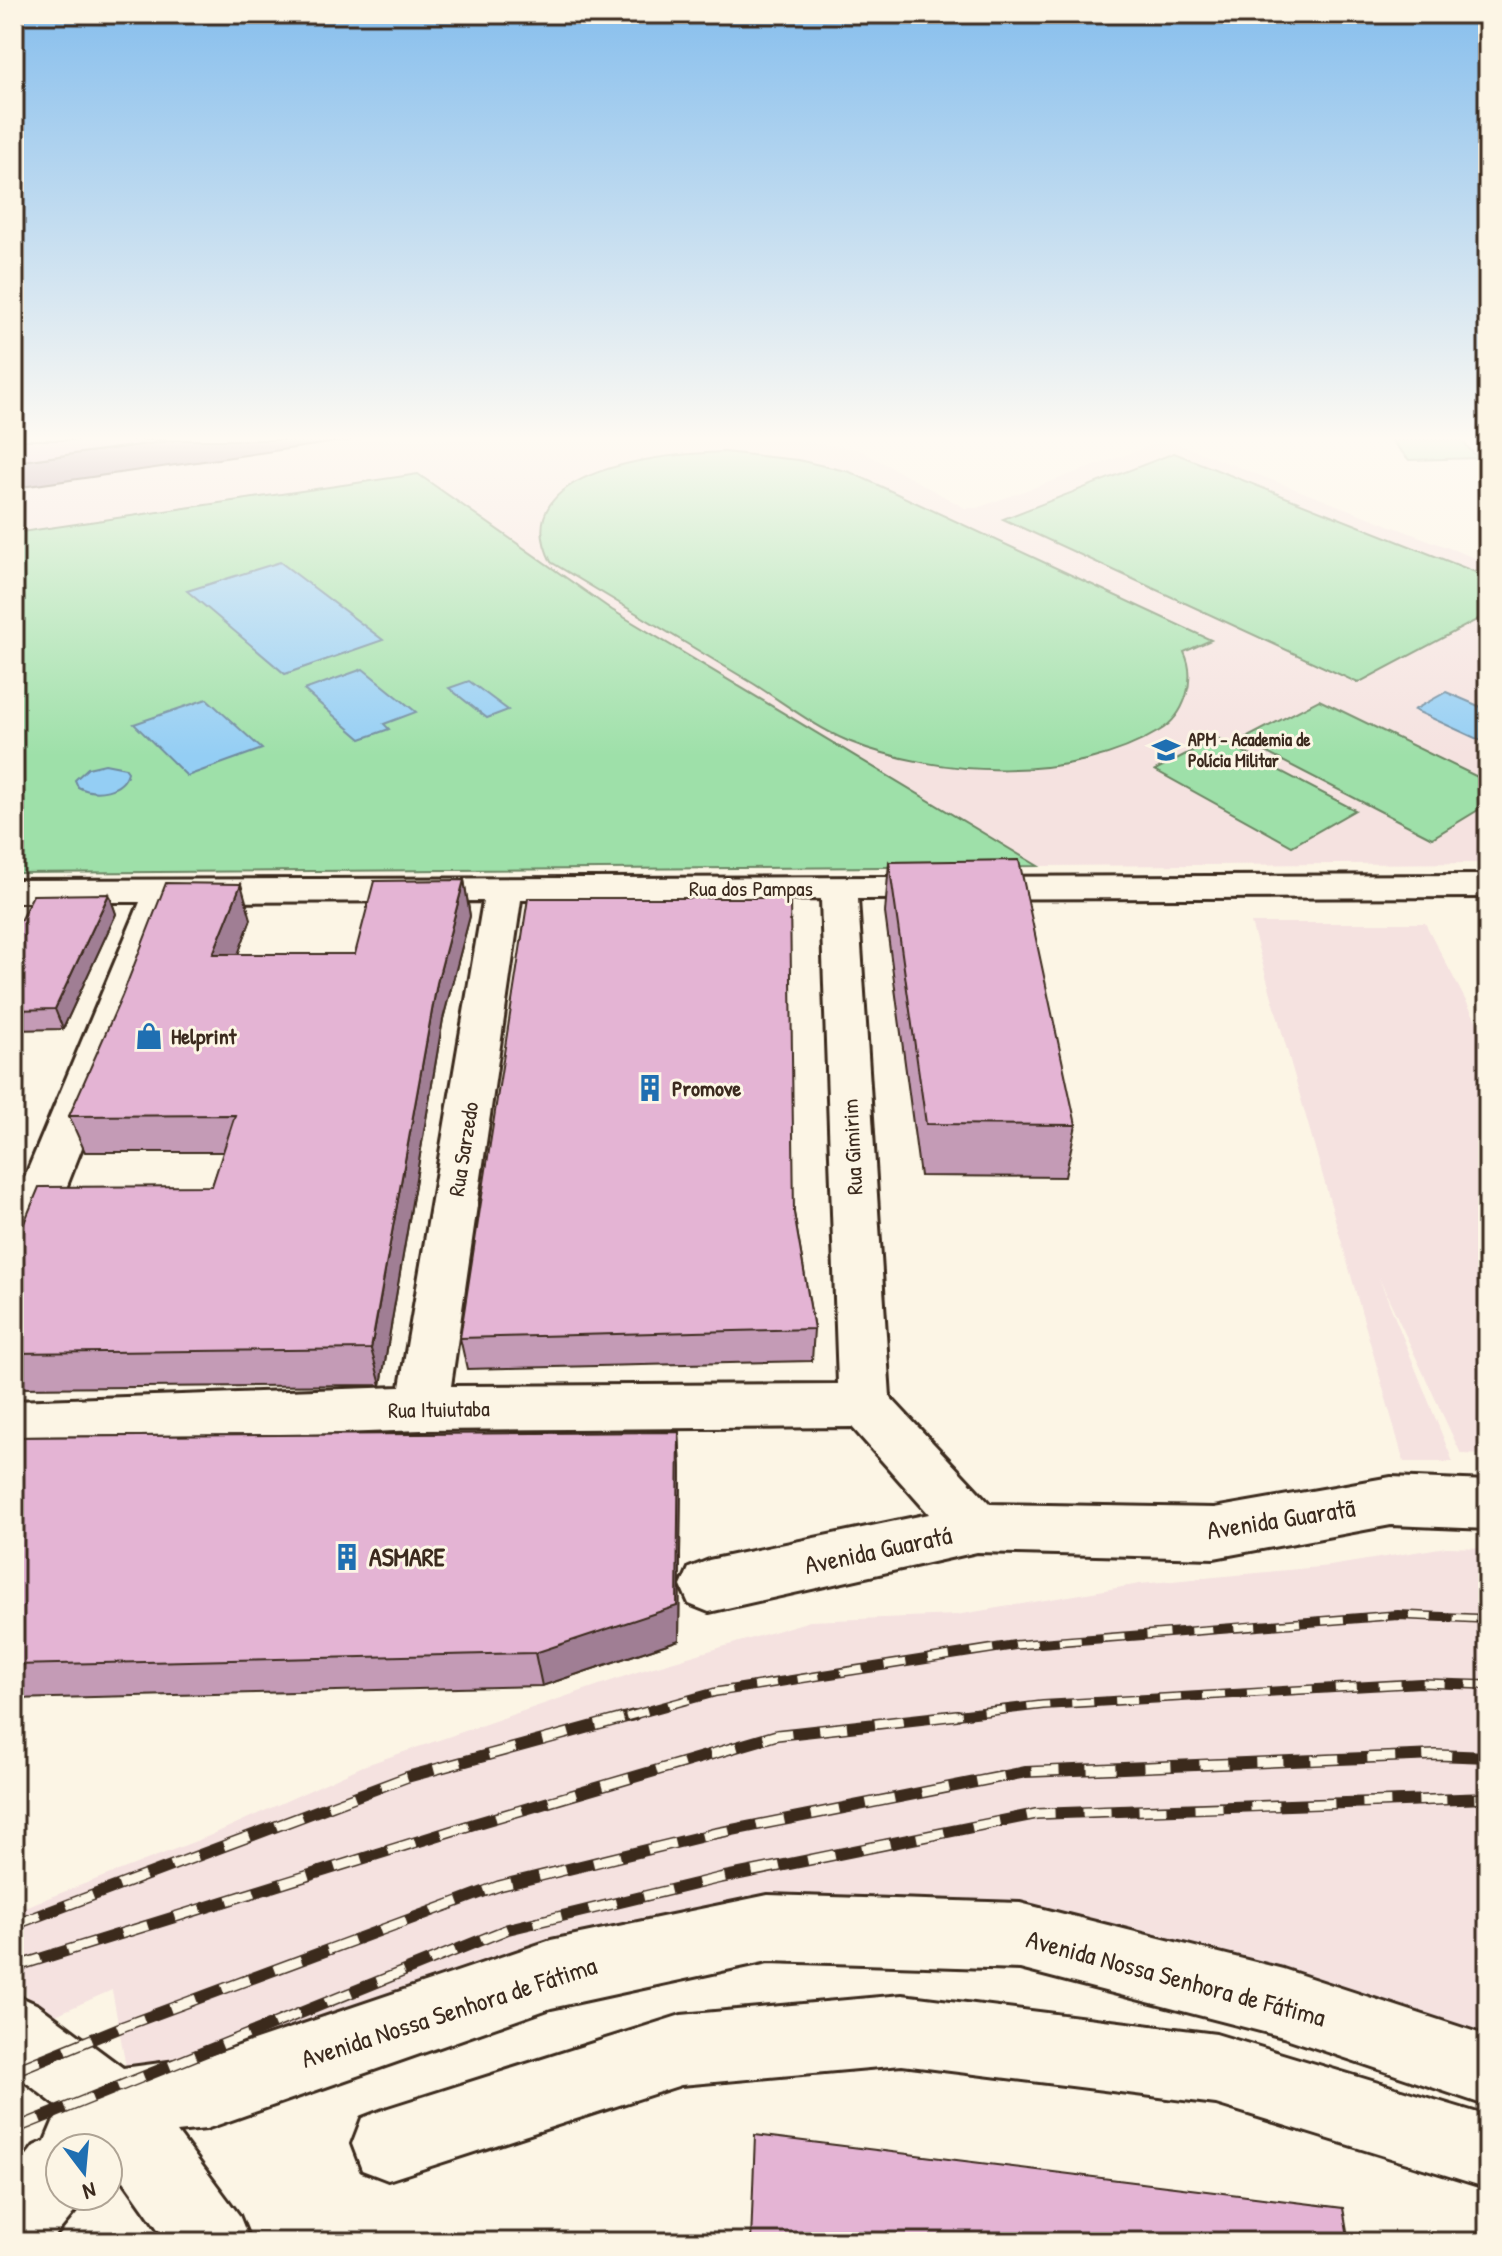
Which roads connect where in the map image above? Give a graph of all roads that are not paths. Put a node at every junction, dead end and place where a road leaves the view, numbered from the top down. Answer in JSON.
{"nodes":[{"id":1,"x":1488,"y":886,"type":"edge"},
{"id":2,"x":839,"y":888,"type":"junction"},
{"id":3,"x":504,"y":889,"type":"junction"},
{"id":4,"x":14,"y":891,"type":"edge"},
{"id":5,"x":163,"y":891,"type":"junction"},
{"id":6,"x":14,"y":1260,"type":"edge"},
{"id":7,"x":865,"y":1405,"type":"junction"},
{"id":8,"x":422,"y":1408,"type":"junction"},
{"id":9,"x":14,"y":1423,"type":"edge"},
{"id":10,"x":1488,"y":1505,"type":"edge"},
{"id":11,"x":977,"y":1528,"type":"junction"},
{"id":12,"x":709,"y":1586,"type":"dead end"},
{"id":13,"x":14,"y":2029,"type":"edge"},
{"id":14,"x":1488,"y":2071,"type":"edge"},
{"id":15,"x":96,"y":2126,"type":"edge"},
{"id":16,"x":388,"y":2144,"type":"dead end"},
{"id":17,"x":1488,"y":2152,"type":"edge"},
{"id":18,"x":44,"y":2193,"type":"edge"},
{"id":19,"x":14,"y":2223,"type":"edge"},
{"id":20,"x":212,"y":2242,"type":"edge"}],
"edges":[{"from":1,"to":2,"type":"street","name":"Rua dos Pampas"},
{"from":2,"to":3,"type":"street","name":"Rua dos Pampas"},
{"from":2,"to":7,"type":"street","name":"Rua Gimirim"},
{"from":3,"to":5,"type":"street","name":"Rua dos Pampas"},
{"from":3,"to":8,"type":"street","name":"Rua Sarzedo"},
{"from":4,"to":5,"type":"street","name":"Rua dos Pampas"},
{"from":5,"to":6,"type":"street"},
{"from":7,"to":8,"type":"street","name":"Rua Ituiutaba"},
{"from":7,"to":11,"type":"street","name":"Avenida Guaratá"},
{"from":8,"to":9,"type":"street","name":"Rua Ituiutaba"},
{"from":10,"to":11,"type":"street","name":"Avenida Guaratã"},
{"from":11,"to":12,"type":"street","name":"Avenida Guaratá"},
{"from":13,"to":15,"type":"street"},
{"from":14,"to":15,"type":"street","name":"Avenida Nossa Senhora de Fátima"},
{"from":15,"to":20,"type":"street"},
{"from":16,"to":17,"type":"street"},
{"from":18,"to":19,"type":"street"}]}
